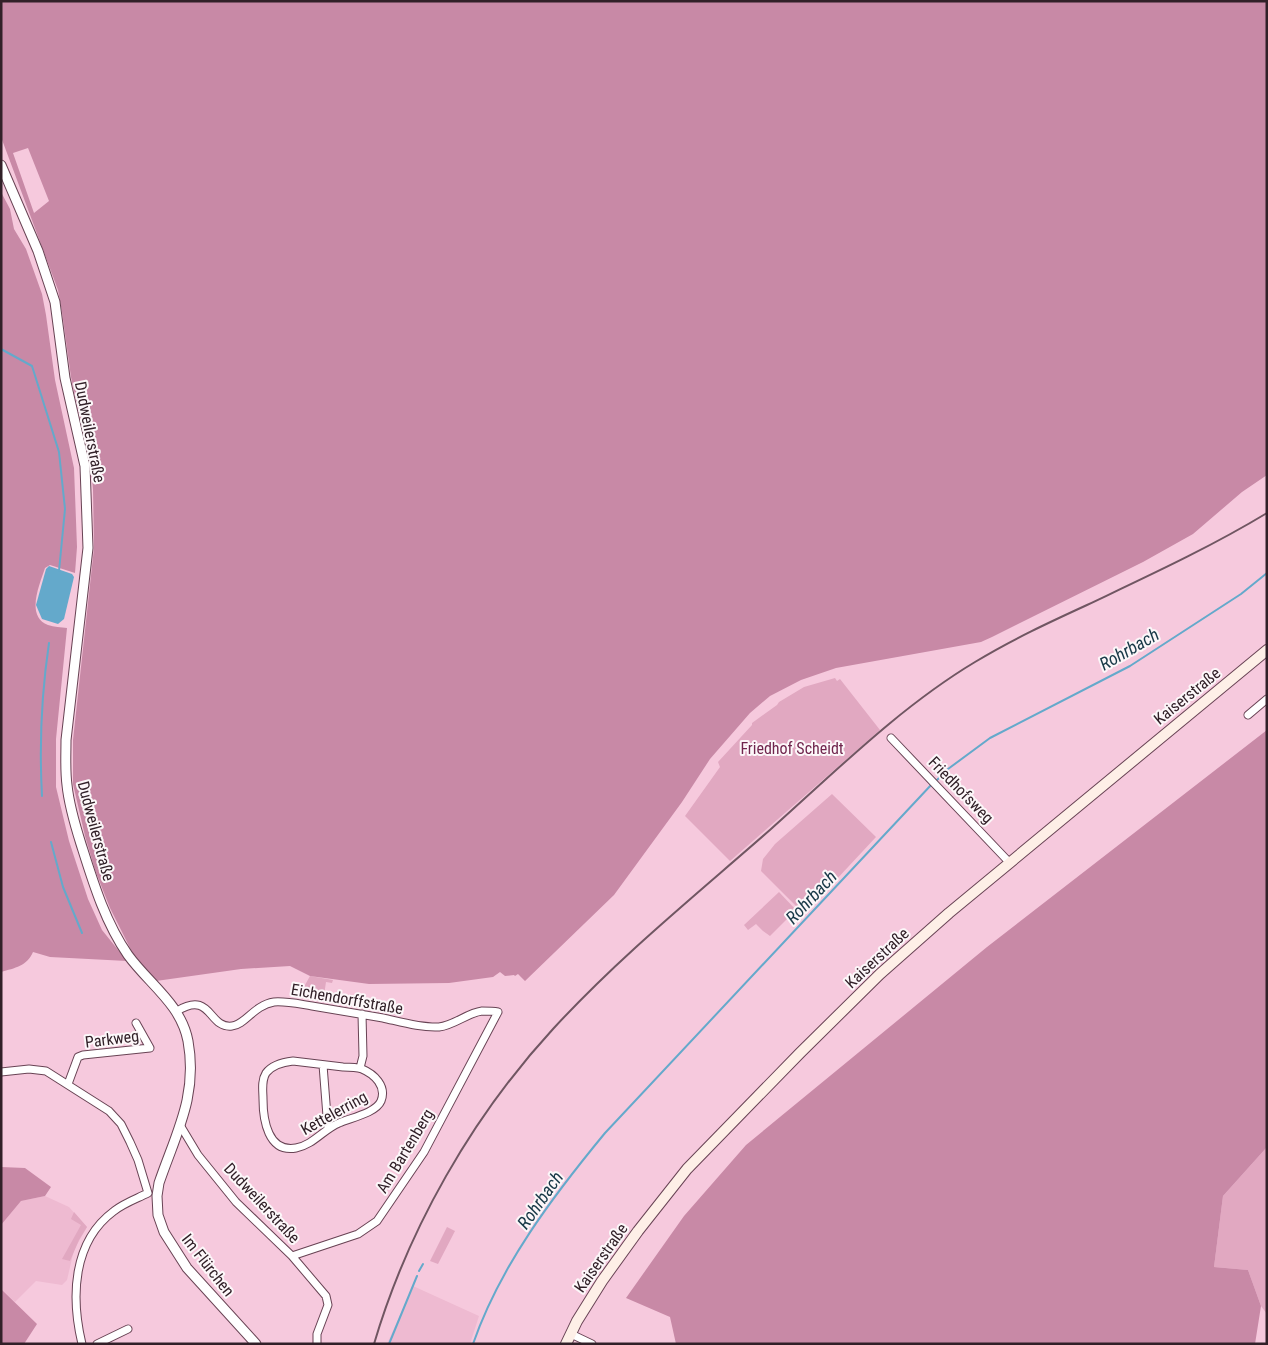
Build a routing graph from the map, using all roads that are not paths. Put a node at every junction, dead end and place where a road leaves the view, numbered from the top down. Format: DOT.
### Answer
graph roads {
  1 [pos="1,165"];
  2 [pos="1267,650"];
  3 [pos="1267,699"];
  4 [pos="1248,714"];
  5 [pos="891,738"];
  6 [pos="1009,862"];
  7 [pos="177,1011"];
  8 [pos="498,1012"];
  9 [pos="362,1014"];
  10 [pos="136,1023"];
  11 [pos="323,1064"];
  12 [pos="360,1068"];
  13 [pos="1,1072"];
  14 [pos="68,1084"];
  15 [pos="180,1125"];
  16 [pos="328,1129"];
  17 [pos="152,1194"];
  18 [pos="292,1256"];
  19 [pos="128,1329"];
  20 [pos="568,1339"];
  21 [pos="82,1344"];
  22 [pos="97,1344"];
  23 [pos="256,1344"];
  24 [pos="317,1344"];
  25 [pos="592,1344"];
  1 -- 7 [label="street, Dudweilerstraße"];
  2 -- 6 [label="main road, Kaiserstraße"];
  3 -- 4 [label="street"];
  5 -- 6 [label="street, Friedhofsweg"];
  6 -- 20 [label="main road, Kaiserstraße"];
  7 -- 9 [label="street, Eichendorffstraße"];
  7 -- 15 [label="street, Dudweilerstraße"];
  8 -- 9 [label="street, Eichendorffstraße"];
  8 -- 18 [label="street, Am Bartenberg"];
  9 -- 12 [label="street, Kettelerring"];
  10 -- 14 [label="street, Parkweg"];
  11 -- 12 [label="street, Kettelerring"];
  11 -- 16 [label="street"];
  11 -- 16 [label="street, Kettelerring"];
  12 -- 16 [label="street, Kettelerring"];
  13 -- 14 [label="street, Im Flürchen"];
  14 -- 17 [label="street, Im Flürchen"];
  15 -- 17 [label="street, Im Flürchen"];
  15 -- 18 [label="street, Dudweilerstraße"];
  17 -- 21 [label="street"];
  17 -- 23 [label="street, Im Flürchen"];
  18 -- 24 [label="street, Dudweilerstraße"];
  19 -- 22 [label="street"];
  20 -- 25 [label="street"];
}
